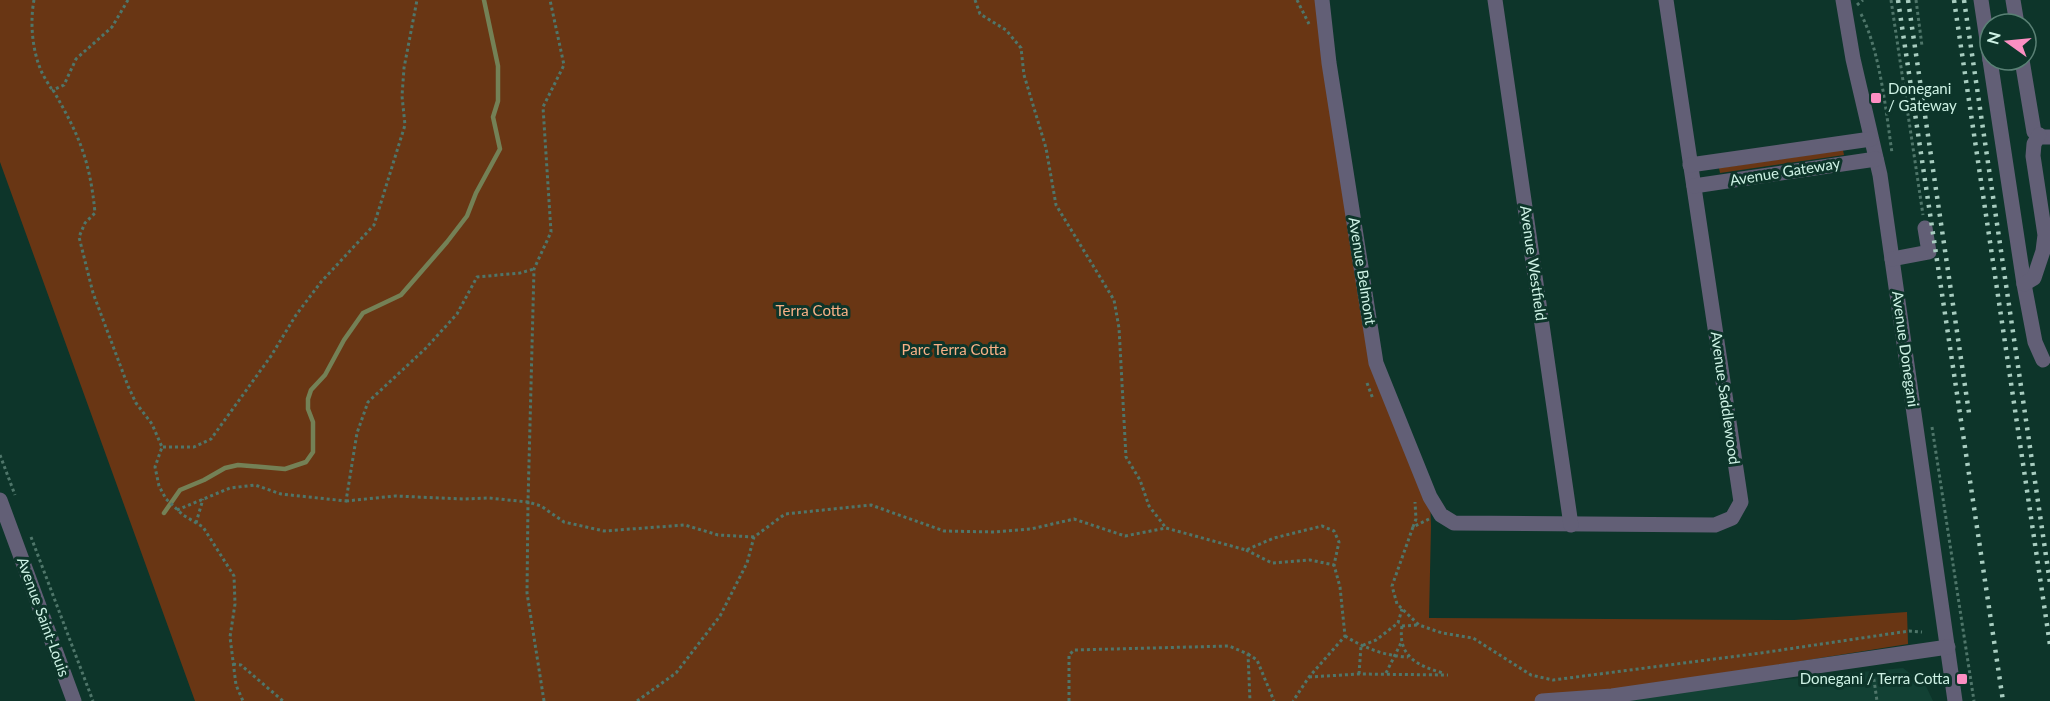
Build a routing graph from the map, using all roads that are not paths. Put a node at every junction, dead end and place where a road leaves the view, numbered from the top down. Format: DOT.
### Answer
graph roads {
  1 [pos="1322,0"];
  2 [pos="1495,0"];
  3 [pos="1666,0"];
  4 [pos="1849,3"];
  5 [pos="1992,72"];
  6 [pos="2024,72"];
  7 [pos="2044,136"];
  8 [pos="1870,139"];
  9 [pos="1876,159"];
  10 [pos="1690,165"];
  11 [pos="1694,186"];
  12 [pos="1925,228"];
  13 [pos="1892,259"];
  14 [pos="2024,284"];
  15 [pos="2043,360"];
  16 [pos="0,500"];
  17 [pos="1454,523"];
  18 [pos="1571,525"];
  19 [pos="1948,647"];
  20 [pos="1613,699"];
  21 [pos="74,701"];
  22 [pos="1542,701"];
  23 [pos="1955,701"];
  1 -- 17 [label="street, Avenue Belmont"];
  2 -- 18 [label="street, Avenue Westfield"];
  3 -- 10 [label="street, Avenue Saddlewood"];
  4 -- 8 [label="street, Avenue Donegani"];
  5 -- 14 [label="street"];
  6 -- 7 [label="street"];
  7 -- 14 [label="street"];
  8 -- 9 [label="street, Avenue Donegani"];
  8 -- 10 [label="street, Avenue Gateway"];
  9 -- 11 [label="street, Avenue Gateway"];
  9 -- 13 [label="street, Avenue Donegani"];
  10 -- 11 [label="street, Avenue Saddlewood"];
  11 -- 18 [label="street, Avenue Saddlewood"];
  12 -- 13 [label="street"];
  13 -- 19 [label="street, Avenue Donegani"];
  14 -- 15 [label="street"];
  16 -- 21 [label="street, Avenue Saint-Louis"];
  17 -- 18 [label="street, Avenue Saddlewood"];
  19 -- 20 [label="street"];
  19 -- 23 [label="street, Avenue Donegani"];
  20 -- 22 [label="street"];
}
